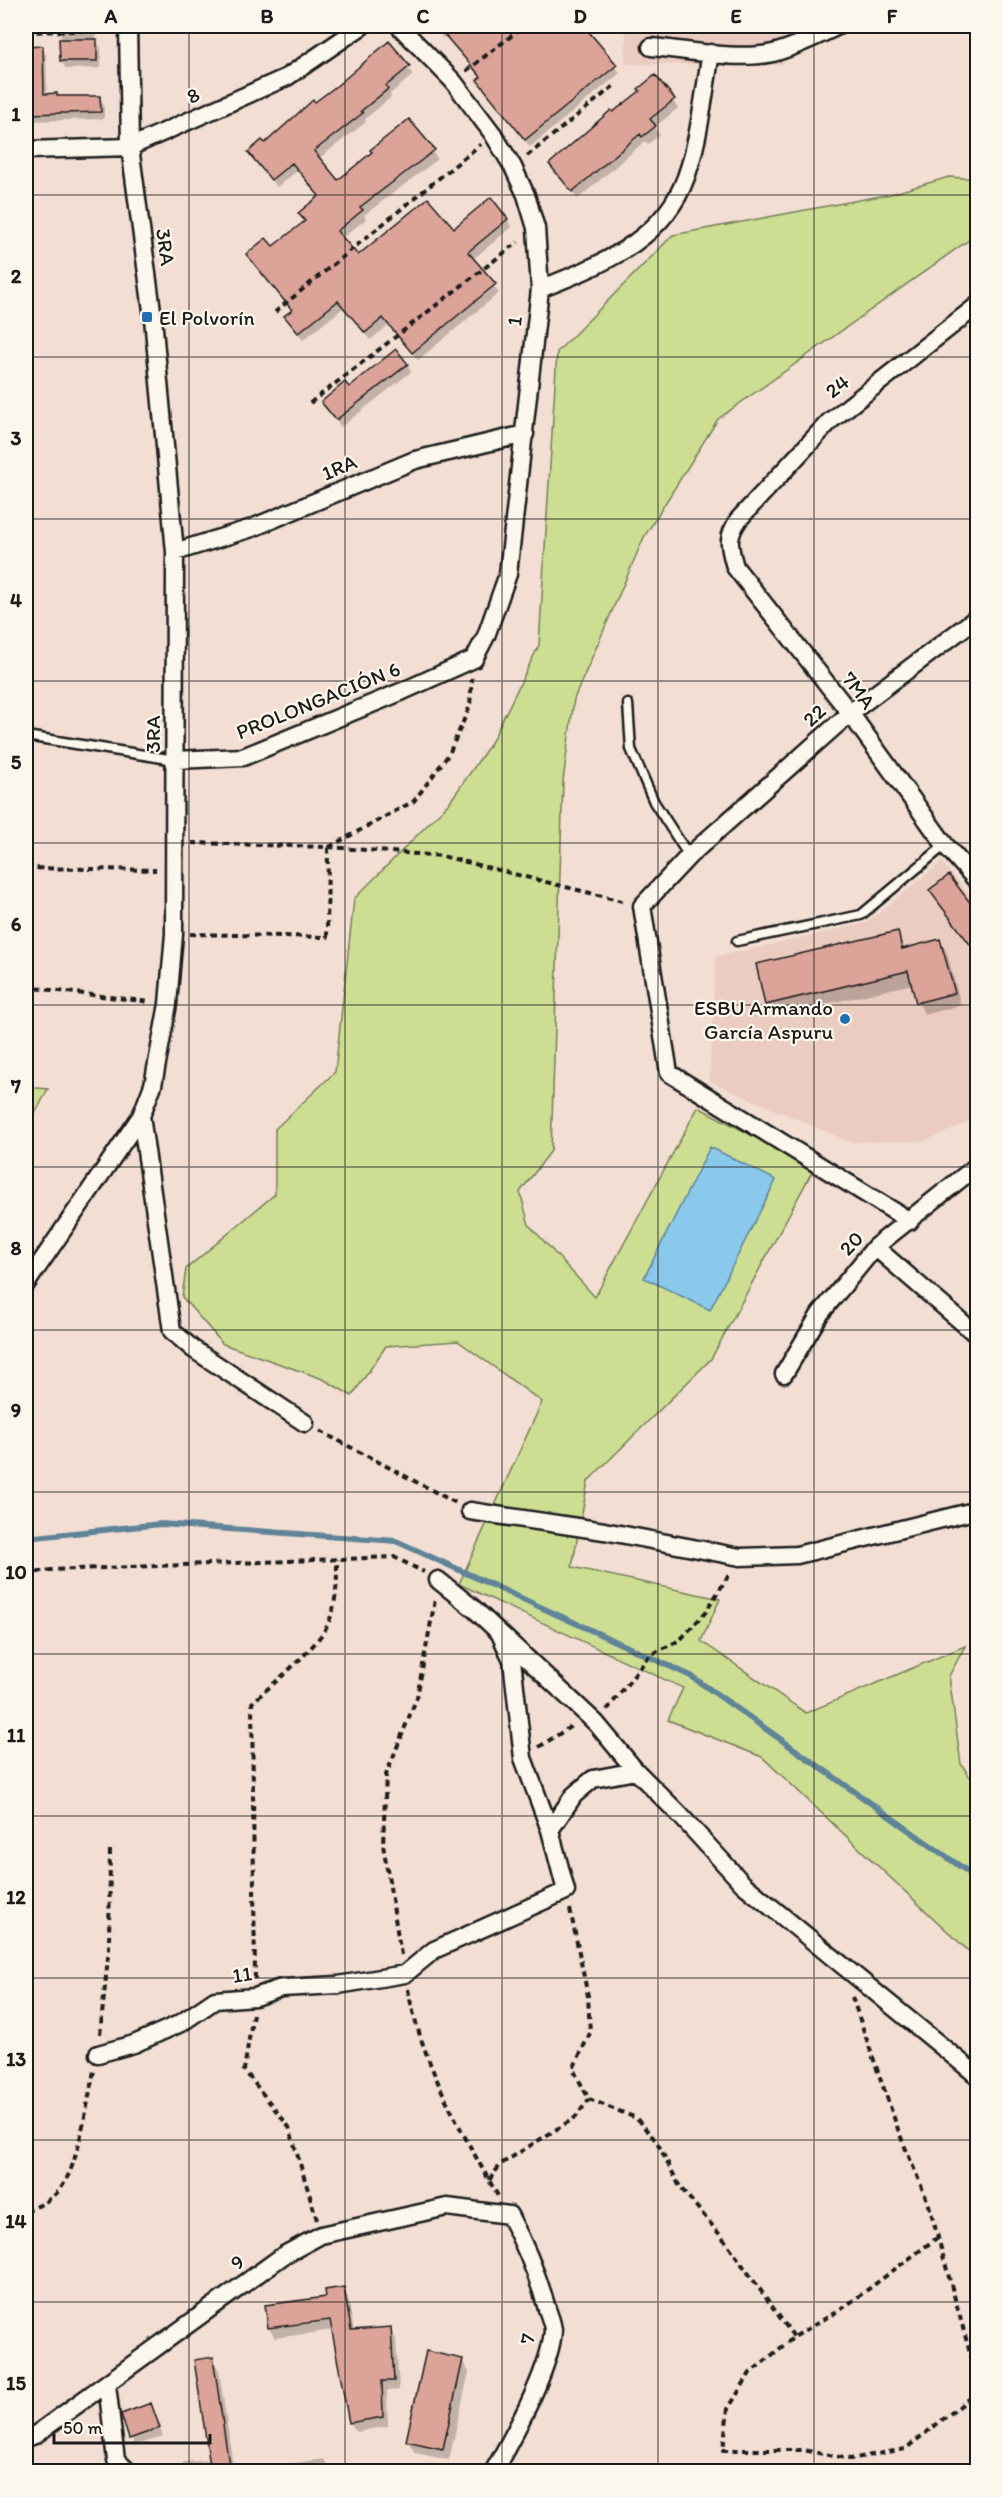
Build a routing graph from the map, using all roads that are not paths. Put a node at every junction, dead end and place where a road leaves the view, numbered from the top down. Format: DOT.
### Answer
graph roads {
  1 [pos="362,26"];
  2 [pos="399,26"];
  3 [pos="838,26"];
  4 [pos="128,27"];
  5 [pos="651,47"];
  6 [pos="711,53"];
  7 [pos="130,147"];
  8 [pos="26,150"];
  9 [pos="540,289"];
  10 [pos="977,305"];
  11 [pos="525,434"];
  12 [pos="740,519"];
  13 [pos="175,552"];
  14 [pos="978,617"];
  15 [pos="474,659"];
  16 [pos="628,704"];
  17 [pos="850,713"];
  18 [pos="26,736"];
  19 [pos="175,760"];
  20 [pos="945,845"];
  21 [pos="689,856"];
  22 [pos="978,882"];
  23 [pos="737,941"];
  24 [pos="141,1116"];
  25 [pos="978,1165"];
  26 [pos="910,1221"];
  27 [pos="875,1247"];
  28 [pos="26,1284"];
  29 [pos="978,1336"];
  30 [pos="784,1374"];
  31 [pos="305,1423"];
  32 [pos="978,1510"];
  33 [pos="470,1511"];
  34 [pos="438,1580"];
  35 [pos="500,1634"];
  36 [pos="636,1771"];
  37 [pos="550,1830"];
  38 [pos="98,2054"];
  39 [pos="978,2076"];
  40 [pos="509,2215"];
  41 [pos="107,2385"];
  42 [pos="26,2438"];
  43 [pos="129,2472"];
  44 [pos="493,2472"];
  1 -- 7 [label="street, 8"];
  2 -- 9 [label="street, 1"];
  3 -- 6 [label="street"];
  4 -- 7 [label="street"];
  5 -- 6 [label="street"];
  6 -- 9 [label="street"];
  7 -- 8 [label="street, 8"];
  7 -- 13 [label="street, 3RA"];
  9 -- 11 [label="street, 1"];
  10 -- 12 [label="street, 24"];
  11 -- 13 [label="street, 1RA"];
  11 -- 15 [label="street, 1"];
  12 -- 17 [label="street, 7MA"];
  13 -- 19 [label="street, 3RA"];
  14 -- 17 [label="street, 22"];
  15 -- 19 [label="street, PROLONGACIÓN 6"];
  16 -- 21 [label="lane"];
  17 -- 20 [label="street, 7MA"];
  17 -- 21 [label="street, 22"];
  18 -- 19 [label="lane"];
  19 -- 24 [label="street, 3RA"];
  20 -- 22 [label="street, 7MA"];
  20 -- 23 [label="lane"];
  21 -- 26 [label="street, 22"];
  24 -- 28 [label="street, 3RA"];
  24 -- 31 [label="street"];
  25 -- 26 [label="street, 20"];
  26 -- 27 [label="street, 20"];
  27 -- 29 [label="street"];
  27 -- 30 [label="street, 20"];
  32 -- 33 [label="street"];
  34 -- 35 [label="street"];
  35 -- 36 [label="street"];
  35 -- 37 [label="street"];
  36 -- 37 [label="street"];
  36 -- 39 [label="street"];
  37 -- 38 [label="street, 11"];
  40 -- 41 [label="street, 9"];
  40 -- 44 [label="street, 7"];
  41 -- 42 [label="street, 9"];
  41 -- 43 [label="street"];
}
